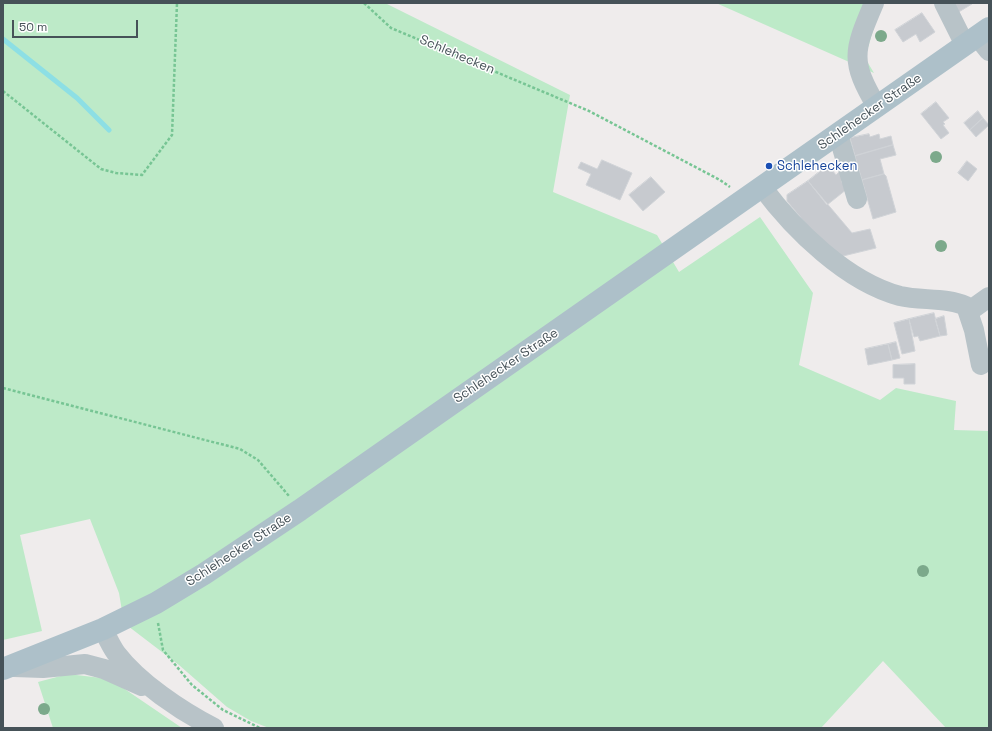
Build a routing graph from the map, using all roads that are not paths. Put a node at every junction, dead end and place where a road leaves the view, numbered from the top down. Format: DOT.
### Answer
graph roads {
  1 [pos="874,3"];
  2 [pos="944,3"];
  3 [pos="980,40"];
  4 [pos="877,107"];
  5 [pos="838,134"];
  6 [pos="754,193"];
  7 [pos="857,200"];
  8 [pos="989,297"];
  9 [pos="968,312"];
  10 [pos="981,365"];
  11 [pos="103,629"];
  12 [pos="8,668"];
  13 [pos="159,693"];
  14 [pos="214,728"];
  1 -- 4 [label="street"];
  2 -- 3 [label="street"];
  3 -- 4 [label="main road, Schlehecker Straße"];
  4 -- 5 [label="main road, Schlehecker Straße"];
  5 -- 6 [label="main road, Schlehecker Straße"];
  5 -- 7 [label="street"];
  6 -- 9 [label="street"];
  6 -- 11 [label="main road, Schlehecker Straße"];
  8 -- 9 [label="street"];
  9 -- 10 [label="street"];
  11 -- 12 [label="main road, Schlehecker Straße"];
  11 -- 13 [label="street"];
  12 -- 13 [label="street"];
  13 -- 14 [label="street"];
}
